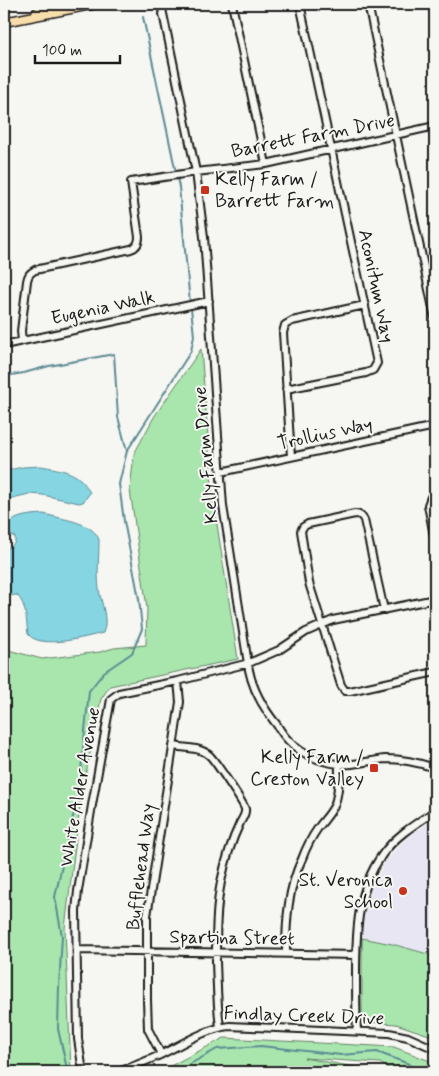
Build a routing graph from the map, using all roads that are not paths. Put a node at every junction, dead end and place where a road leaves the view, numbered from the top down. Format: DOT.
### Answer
graph roads {
  1 [pos="65,4"];
  2 [pos="96,4"];
  3 [pos="161,4"];
  4 [pos="232,4"];
  5 [pos="300,4"];
  6 [pos="368,4"];
  7 [pos="26,17"];
  8 [pos="4,22"];
  9 [pos="435,126"];
  10 [pos="396,135"];
  11 [pos="331,149"];
  12 [pos="266,164"];
  13 [pos="196,172"];
  14 [pos="209,301"];
  15 [pos="365,305"];
  16 [pos="435,318"];
  17 [pos="22,341"];
  18 [pos="4,345"];
  19 [pos="286,389"];
  20 [pos="435,426"];
  21 [pos="291,457"];
  22 [pos="221,472"];
  23 [pos="435,496"];
  24 [pos="435,541"];
  25 [pos="435,599"];
  26 [pos="384,610"];
  27 [pos="322,624"];
  28 [pos="248,663"];
  29 [pos="435,672"];
  30 [pos="178,682"];
  31 [pos="172,746"];
  32 [pos="340,764"];
  33 [pos="435,768"];
  34 [pos="435,811"];
  35 [pos="77,950"];
  36 [pos="147,952"];
  37 [pos="216,952"];
  38 [pos="286,953"];
  39 [pos="356,955"];
  40 [pos="220,1027"];
  41 [pos="357,1031"];
  42 [pos="435,1049"];
  43 [pos="160,1054"];
  44 [pos="84,1072"];
  45 [pos="118,1072"];
  1 -- 7 [label="main road"];
  2 -- 7 [label="main road"];
  3 -- 13 [label="street, Kelly Farm Drive"];
  4 -- 12 [label="street"];
  5 -- 11 [label="street, Aconitum Way"];
  6 -- 10 [label="street"];
  7 -- 8 [label="main road"];
  9 -- 10 [label="street, Barrett Farm Drive"];
  10 -- 11 [label="street, Barrett Farm Drive"];
  10 -- 16 [label="street"];
  11 -- 12 [label="street, Barrett Farm Drive"];
  11 -- 15 [label="street, Aconitum Way"];
  12 -- 13 [label="street, Barrett Farm Drive"];
  13 -- 14 [label="street, Kelly Farm Drive"];
  13 -- 17 [label="street, Barrett Farm Drive"];
  14 -- 17 [label="street, Eugenia Walk"];
  14 -- 22 [label="street, Kelly Farm Drive"];
  15 -- 19 [label="street"];
  15 -- 19 [label="street, Aconitum Way"];
  17 -- 18 [label="street, Eugenia Walk"];
  19 -- 21 [label="street"];
  20 -- 21 [label="street, Trollius Way"];
  21 -- 22 [label="street, Trollius Way"];
  22 -- 28 [label="street, Kelly Farm Drive"];
  23 -- 24 [label="street"];
  25 -- 26 [label="street, White Alder Avenue"];
  26 -- 27 [label="street, White Alder Avenue"];
  26 -- 27 [label="street"];
  27 -- 28 [label="street, White Alder Avenue"];
  27 -- 29 [label="street"];
  28 -- 30 [label="street, White Alder Avenue"];
  28 -- 32 [label="street, Kelly Farm Drive"];
  30 -- 31 [label="street, Bufflehead Way"];
  30 -- 35 [label="street, White Alder Avenue"];
  31 -- 36 [label="street, Bufflehead Way"];
  31 -- 37 [label="street"];
  32 -- 33 [label="street, Kelly Farm Drive"];
  32 -- 38 [label="street"];
  34 -- 39 [label="street"];
  35 -- 36 [label="street, Spartina Street"];
  35 -- 44 [label="street, White Alder Avenue"];
  36 -- 37 [label="street, Spartina Street"];
  36 -- 43 [label="street, Bufflehead Way"];
  37 -- 38 [label="street, Spartina Street"];
  37 -- 40 [label="street"];
  38 -- 39 [label="street, Spartina Street"];
  39 -- 41 [label="street"];
  40 -- 41 [label="street, Findlay Creek Drive"];
  40 -- 43 [label="street, Findlay Creek Drive"];
  41 -- 42 [label="street, Findlay Creek Drive"];
  43 -- 45 [label="street, Findlay Creek Drive"];
}
